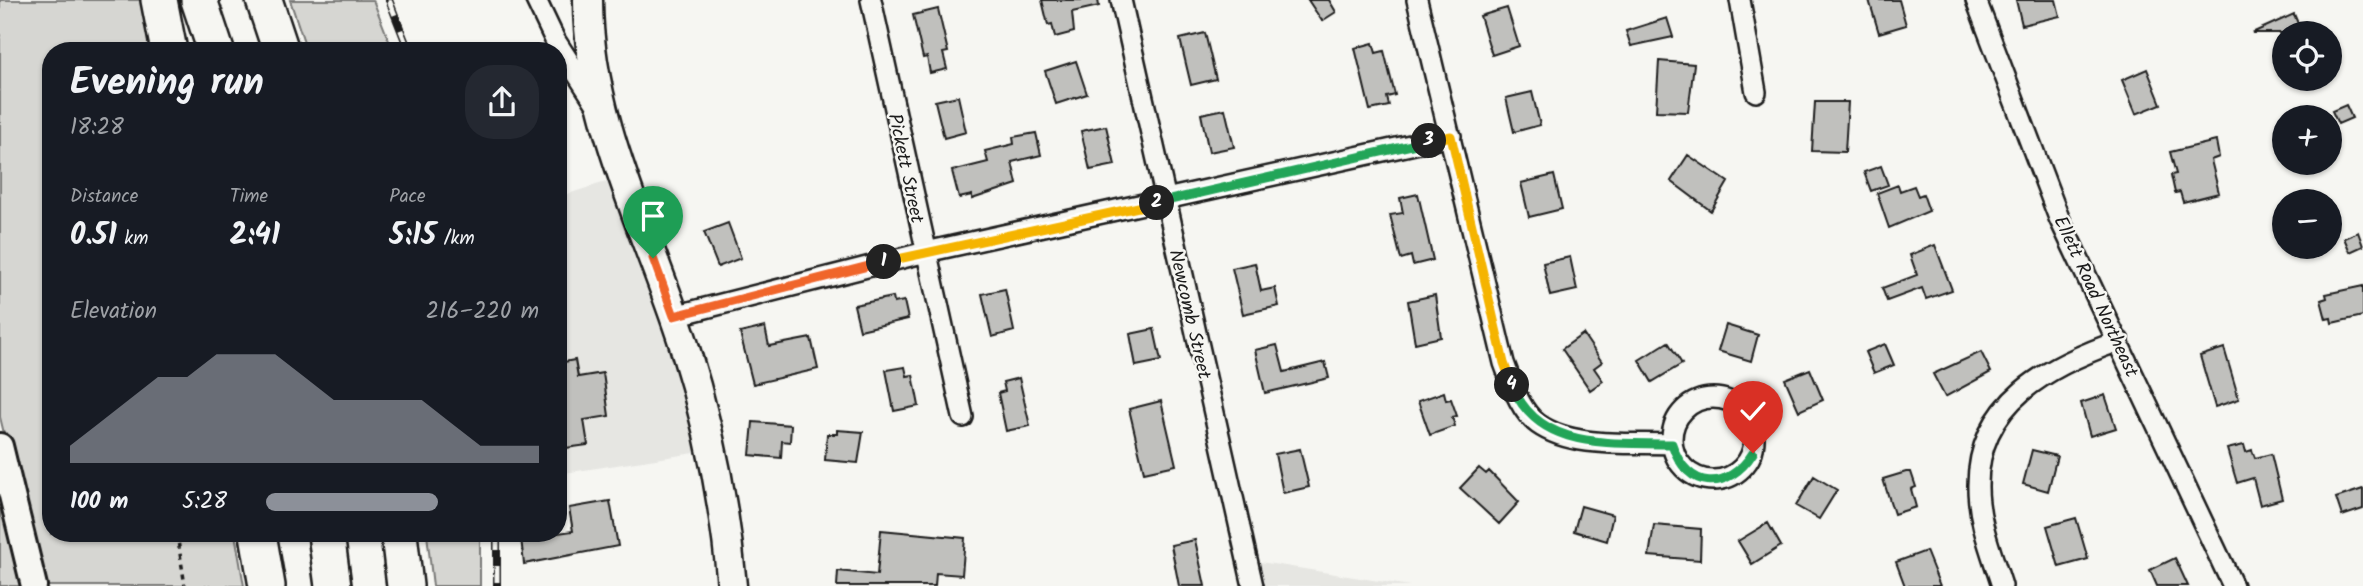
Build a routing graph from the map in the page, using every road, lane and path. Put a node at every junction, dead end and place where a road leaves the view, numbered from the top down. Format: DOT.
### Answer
graph roads {
  1 [pos="159,0"];
  2 [pos="200,0"];
  3 [pos="264,0"];
  4 [pos="536,0"];
  5 [pos="588,0"];
  6 [pos="871,0"];
  7 [pos="1121,0"];
  8 [pos="1417,0"];
  9 [pos="1740,0"];
  10 [pos="1976,0"];
  11 [pos="167,42"];
  12 [pos="213,42"];
  13 [pos="278,42"];
  14 [pos="556,42"];
  15 [pos="567,59"];
  16 [pos="1756,92"];
  17 [pos="603,115"];
  18 [pos="1451,136"];
  19 [pos="1166,201"];
  20 [pos="926,252"];
  21 [pos="674,316"];
  22 [pos="2119,341"];
  23 [pos="962,417"];
  24 [pos="1672,444"];
  25 [pos="0,446"];
  26 [pos="178,542"];
  27 [pos="259,542"];
  28 [pos="327,542"];
  29 [pos="401,542"];
  30 [pos="34,586"];
  31 [pos="185,586"];
  32 [pos="267,586"];
  33 [pos="333,586"];
  34 [pos="405,586"];
  35 [pos="732,586"];
  36 [pos="1253,586"];
  37 [pos="2002,586"];
  38 [pos="2234,586"];
  1 -- 11 [label="highway"];
  2 -- 12 [label="highway"];
  3 -- 13 [label="highway"];
  4 -- 14 [label="street"];
  5 -- 17 [label="main road"];
  6 -- 20 [label="street, Pickett Street"];
  7 -- 19 [label="street, Newcomb Street"];
  8 -- 18 [label="street"];
  9 -- 16 [label="street"];
  10 -- 22 [label="street, Ellett Road Northeast"];
  15 -- 17 [label="street"];
  17 -- 21 [label="main road"];
  18 -- 19 [label="street"];
  18 -- 24 [label="street"];
  19 -- 20 [label="street"];
  19 -- 36 [label="street, Newcomb Street"];
  20 -- 21 [label="street"];
  20 -- 23 [label="street, Pickett Street"];
  21 -- 35 [label="main road"];
  22 -- 37 [label="street"];
  22 -- 38 [label="street, Ellett Road Northeast"];
  24 -- 24 [label="street"];
  25 -- 30 [label="street"];
  26 -- 31 [label="path"];
  27 -- 32 [label="highway"];
  28 -- 33 [label="highway"];
  29 -- 34 [label="highway"];
}
